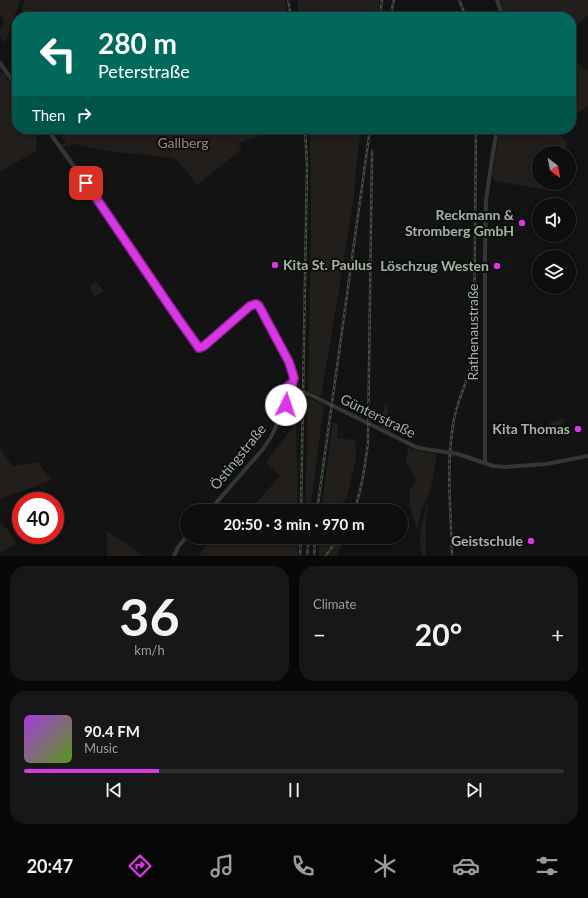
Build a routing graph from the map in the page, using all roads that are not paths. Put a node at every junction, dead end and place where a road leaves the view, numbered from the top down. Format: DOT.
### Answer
graph roads {
  1 [pos="497,0"];
  2 [pos="501,12"];
  3 [pos="0,63"];
  4 [pos="12,80"];
  5 [pos="51,134"];
  6 [pos="496,134"];
  7 [pos="292,385"];
  8 [pos="295,389"];
  9 [pos="290,393"];
  10 [pos="588,456"];
  11 [pos="485,463"];
  12 [pos="215,504"];
  13 [pos="180,544"];
  14 [pos="174,556"];
  1 -- 2 [label="street"];
  3 -- 4 [label="street"];
  5 -- 7 [label="street"];
  6 -- 11 [label="street, Rathenaustraße"];
  7 -- 8 [label="street"];
  7 -- 9 [label="street"];
  8 -- 9 [label="street"];
  8 -- 11 [label="street, Günterstraße"];
  9 -- 12 [label="street, Östingstraße"];
  10 -- 11 [label="street, Günterstraße"];
  13 -- 14 [label="street"];
}
